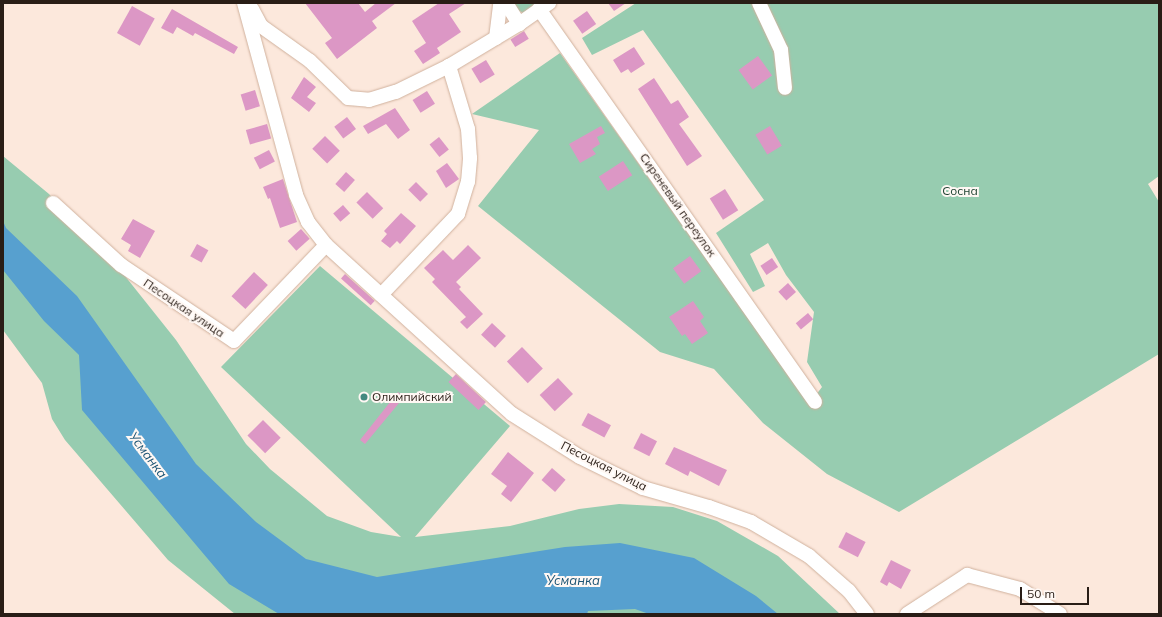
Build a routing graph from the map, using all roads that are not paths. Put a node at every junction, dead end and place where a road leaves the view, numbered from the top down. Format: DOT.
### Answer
graph roads {
  1 [pos="244,3"];
  2 [pos="249,3"];
  3 [pos="500,3"];
  4 [pos="506,3"];
  5 [pos="759,3"];
  6 [pos="544,6"];
  7 [pos="519,24"];
  8 [pos="496,38"];
  9 [pos="443,69"];
  10 [pos="785,88"];
  11 [pos="53,203"];
  12 [pos="326,245"];
  13 [pos="381,295"];
  14 [pos="815,402"];
  15 [pos="867,614"];
  16 [pos="907,614"];
  17 [pos="1060,614"];
  1 -- 12 [label="street, Песоцкая улица"];
  2 -- 9 [label="street"];
  3 -- 8 [label="street"];
  4 -- 7 [label="street"];
  5 -- 10 [label="street"];
  6 -- 7 [label="street"];
  6 -- 14 [label="street, Сиреневый переулок"];
  7 -- 8 [label="street"];
  8 -- 9 [label="street"];
  9 -- 13 [label="street"];
  11 -- 12 [label="street, Песоцкая улица"];
  12 -- 13 [label="street, Песоцкая улица"];
  13 -- 15 [label="street, Песоцкая улица"];
  16 -- 17 [label="street"];
}
